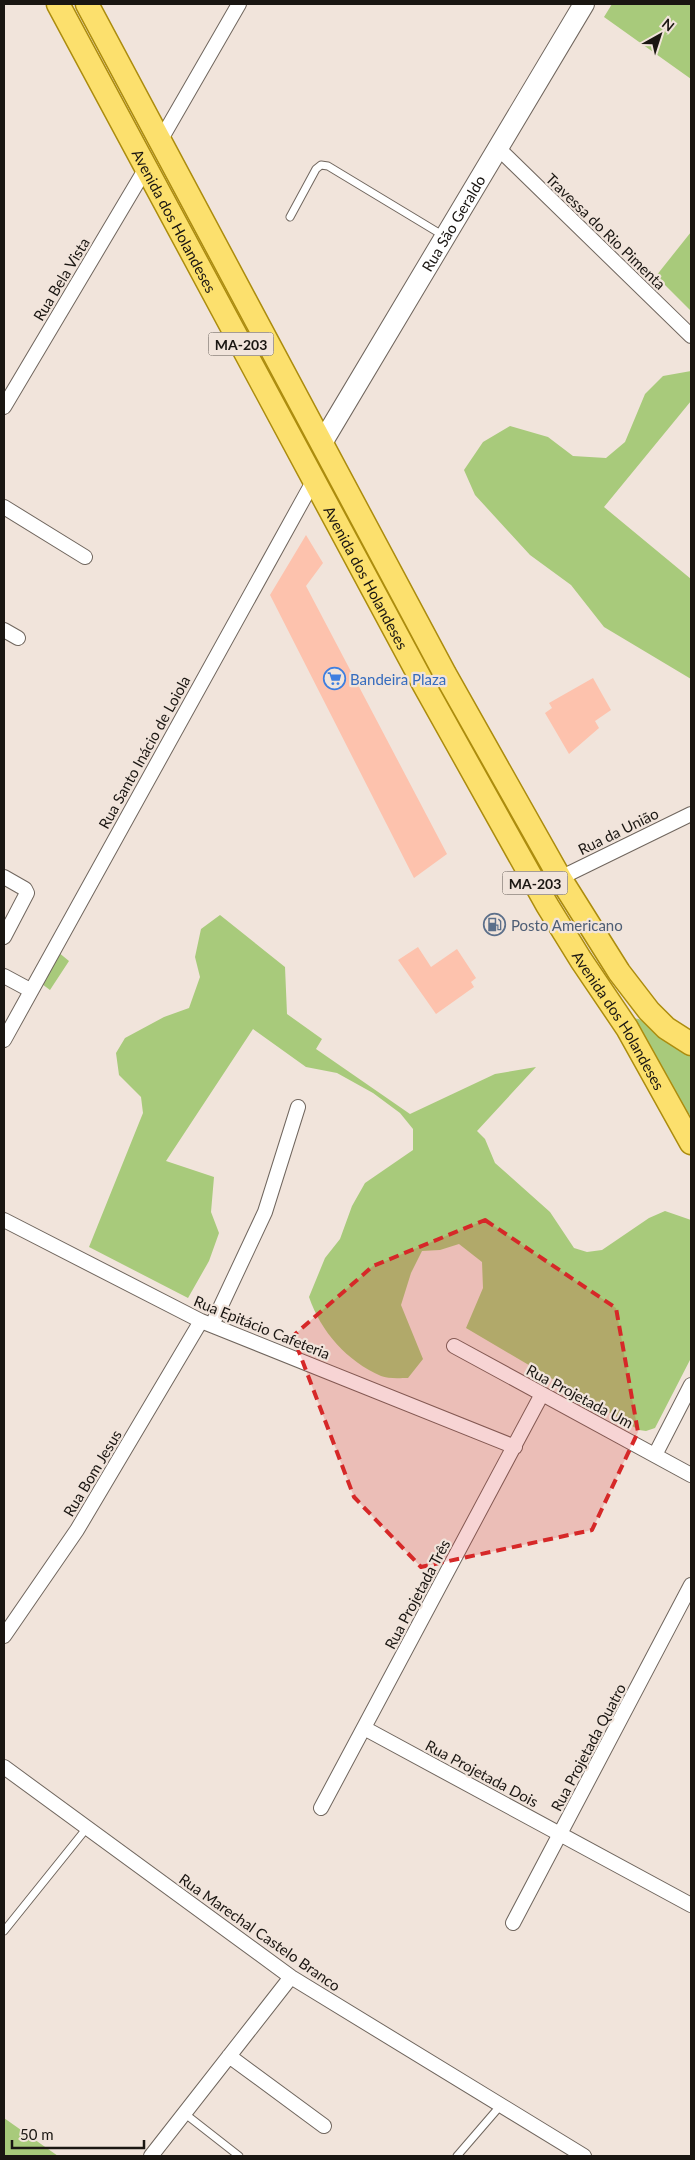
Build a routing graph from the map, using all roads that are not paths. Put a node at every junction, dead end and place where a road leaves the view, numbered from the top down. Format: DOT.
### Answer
graph roads {
  1 [pos="58,4"];
  2 [pos="87,4"];
  3 [pos="240,4"];
  4 [pos="584,4"];
  5 [pos="160,140"];
  6 [pos="499,149"];
  7 [pos="146,168"];
  8 [pos="290,217"];
  9 [pos="446,237"];
  10 [pos="691,336"];
  11 [pos="4,407"];
  12 [pos="322,443"];
  13 [pos="314,480"];
  14 [pos="4,508"];
  15 [pos="85,557"];
  16 [pos="4,630"];
  17 [pos="18,638"];
  18 [pos="691,814"];
  19 [pos="4,877"];
  20 [pos="560,878"];
  21 [pos="4,937"];
  22 [pos="4,976"];
  23 [pos="30,990"];
  24 [pos="10,1014"];
  25 [pos="4,1040"];
  26 [pos="691,1044"];
  27 [pos="298,1107"];
  28 [pos="691,1142"];
  29 [pos="4,1220"];
  30 [pos="206,1323"];
  31 [pos="454,1346"];
  32 [pos="691,1385"];
  33 [pos="542,1394"];
  34 [pos="515,1447"];
  35 [pos="655,1455"];
  36 [pos="691,1475"];
  37 [pos="691,1586"];
  38 [pos="4,1636"];
  39 [pos="364,1728"];
  40 [pos="4,1767"];
  41 [pos="321,1808"];
  42 [pos="86,1829"];
  43 [pos="560,1834"];
  44 [pos="691,1905"];
  45 [pos="514,1923"];
  46 [pos="4,1931"];
  47 [pos="291,1977"];
  48 [pos="229,2056"];
  49 [pos="501,2105"];
  50 [pos="184,2113"];
  51 [pos="324,2126"];
  52 [pos="151,2156"];
  53 [pos="239,2156"];
  54 [pos="457,2156"];
  55 [pos="584,2156"];
  1 -- 7 [label="main road, Avenida dos Holandeses / MA-203"];
  2 -- 5 [label="main road, Avenida dos Holandeses / MA-203"];
  3 -- 5 [label="street"];
  4 -- 6 [label="street, Rua São Geraldo"];
  5 -- 12 [label="main road, Avenida dos Holandeses / MA-203"];
  6 -- 9 [label="street, Rua São Geraldo"];
  6 -- 10 [label="street, Travessa do Rio Pimenta"];
  7 -- 11 [label="street, Rua Bela Vista"];
  7 -- 13 [label="main road, Avenida dos Holandeses / MA-203"];
  8 -- 9 [label="lane"];
  9 -- 12 [label="street, Rua São Geraldo"];
  12 -- 20 [label="main road, Avenida dos Holandeses / MA-203"];
  13 -- 23 [label="street, Rua Santo Inácio de Loiola"];
  13 -- 28 [label="main road, Avenida dos Holandeses / MA-203"];
  14 -- 15 [label="street"];
  16 -- 17 [label="street"];
  18 -- 20 [label="street, Rua da União"];
  19 -- 21 [label="street"];
  20 -- 26 [label="main road, Avenida dos Holandeses / MA-203"];
  22 -- 23 [label="street"];
  23 -- 24 [label="street, Rua Santo Inácio de Loiola"];
  24 -- 25 [label="street, Rua Santo Inácio de Loiola"];
  27 -- 30 [label="street, Rua Bom Jesus"];
  29 -- 30 [label="street, Rua Epitácio Cafeteria"];
  30 -- 34 [label="street, Rua Epitácio Cafeteria"];
  30 -- 38 [label="street, Rua Bom Jesus"];
  31 -- 33 [label="street, Rua Projetada Um"];
  32 -- 35 [label="street"];
  33 -- 34 [label="street, Rua Projetada Três"];
  33 -- 35 [label="street, Rua Projetada Um"];
  34 -- 39 [label="street, Rua Projetada Três"];
  35 -- 36 [label="street, Rua Projetada Um"];
  37 -- 43 [label="street, Rua Projetada Quatro"];
  39 -- 41 [label="street, Rua Projetada Três"];
  39 -- 43 [label="street, Rua Projetada Dois"];
  40 -- 42 [label="street, Rua Marechal Castelo Branco"];
  42 -- 46 [label="lane"];
  42 -- 47 [label="street, Rua Marechal Castelo Branco"];
  43 -- 44 [label="street, Rua Projetada Dois"];
  43 -- 45 [label="street, Rua Projetada Quatro"];
  47 -- 48 [label="street"];
  47 -- 49 [label="street, Rua Marechal Castelo Branco"];
  48 -- 50 [label="street"];
  48 -- 51 [label="street"];
  49 -- 54 [label="lane"];
  49 -- 55 [label="street, Rua Marechal Castelo Branco"];
  50 -- 52 [label="street"];
  50 -- 53 [label="lane"];
}
